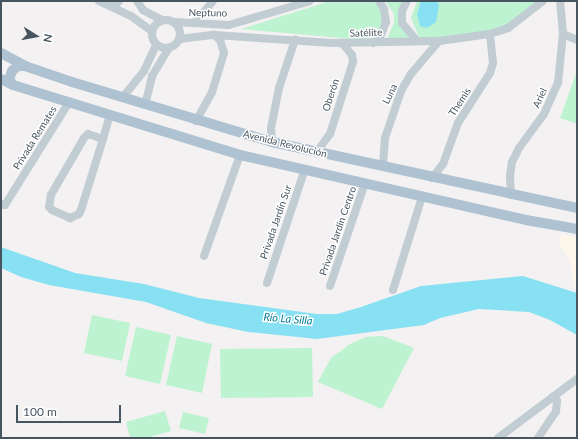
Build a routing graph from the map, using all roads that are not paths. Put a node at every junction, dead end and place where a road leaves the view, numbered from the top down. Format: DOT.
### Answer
graph roads {
  1 [pos="99,1"];
  2 [pos="137,1"];
  3 [pos="213,1"];
  4 [pos="310,1"];
  5 [pos="379,1"];
  6 [pos="407,1"];
  7 [pos="543,1"];
  8 [pos="560,1"];
  9 [pos="117,3"];
  10 [pos="162,20"];
  11 [pos="175,22"];
  12 [pos="194,23"];
  13 [pos="152,31"];
  14 [pos="490,34"];
  15 [pos="563,34"];
  16 [pos="214,35"];
  17 [pos="179,39"];
  18 [pos="295,40"];
  19 [pos="577,40"];
  20 [pos="417,41"];
  21 [pos="439,41"];
  22 [pos="373,43"];
  23 [pos="342,44"];
  24 [pos="156,45"];
  25 [pos="169,48"];
  26 [pos="1,53"];
  27 [pos="26,66"];
  28 [pos="1,79"];
  29 [pos="13,85"];
  30 [pos="123,97"];
  31 [pos="69,102"];
  32 [pos="145,105"];
  33 [pos="110,114"];
  34 [pos="196,120"];
  35 [pos="103,139"];
  36 [pos="272,142"];
  37 [pos="316,153"];
  38 [pos="240,154"];
  39 [pos="383,166"];
  40 [pos="305,169"];
  41 [pos="432,178"];
  42 [pos="365,183"];
  43 [pos="511,195"];
  44 [pos="422,197"];
  45 [pos="3,205"];
  46 [pos="577,208"];
  47 [pos="577,229"];
  48 [pos="204,256"];
  49 [pos="266,283"];
  50 [pos="330,286"];
  51 [pos="393,290"];
  52 [pos="577,379"];
  53 [pos="569,385"];
  54 [pos="577,390"];
  55 [pos="553,397"];
  56 [pos="498,438"];
  57 [pos="538,438"];
  1 -- 9 [label="street"];
  2 -- 10 [label="street"];
  3 -- 12 [label="street"];
  4 -- 12 [label="street, Neptuno"];
  5 -- 22 [label="street"];
  6 -- 20 [label="street"];
  7 -- 14 [label="street, Satélite"];
  8 -- 15 [label="street, Ariel"];
  9 -- 13 [label="street"];
  10 -- 11 [label="street"];
  10 -- 13 [label="street"];
  11 -- 12 [label="street, Neptuno"];
  11 -- 17 [label="street"];
  13 -- 24 [label="street"];
  14 -- 21 [label="street, Satélite"];
  14 -- 41 [label="street, Themis"];
  15 -- 19 [label="street"];
  15 -- 43 [label="street, Ariel"];
  16 -- 17 [label="street, Satélite"];
  16 -- 18 [label="street, Satélite"];
  16 -- 34 [label="street"];
  17 -- 25 [label="street"];
  18 -- 23 [label="street, Satélite"];
  18 -- 36 [label="street"];
  20 -- 21 [label="street, Satélite"];
  20 -- 22 [label="street, Satélite"];
  21 -- 39 [label="street, Luna"];
  22 -- 23 [label="street, Satélite"];
  23 -- 37 [label="street, Oberón"];
  24 -- 25 [label="street"];
  24 -- 30 [label="street"];
  25 -- 32 [label="street"];
  26 -- 27 [label="main road, Avenida Revolución"];
  27 -- 29 [label="main road"];
  27 -- 30 [label="main road, Avenida Revolución"];
  28 -- 29 [label="main road, Avenida Revolución"];
  29 -- 31 [label="main road, Avenida Revolución"];
  30 -- 32 [label="main road, Avenida Revolución"];
  31 -- 33 [label="main road, Avenida Revolución"];
  31 -- 45 [label="street, Privada Remates"];
  32 -- 34 [label="main road, Avenida Revolución"];
  33 -- 35 [label="street"];
  33 -- 38 [label="main road, Avenida Revolución"];
  34 -- 36 [label="main road, Avenida Revolución"];
  35 -- 35 [label="street"];
  36 -- 37 [label="main road, Avenida Revolución"];
  37 -- 39 [label="main road, Avenida Revolución"];
  38 -- 40 [label="main road, Avenida Revolución"];
  38 -- 48 [label="street"];
  39 -- 41 [label="main road, Avenida Revolución"];
  40 -- 42 [label="main road, Avenida Revolución"];
  40 -- 49 [label="street, Privada Jardín Sur"];
  41 -- 43 [label="main road, Avenida Revolución"];
  42 -- 44 [label="main road, Avenida Revolución"];
  42 -- 50 [label="street, Privada Jardín Centro"];
  43 -- 46 [label="main road, Avenida Revolución"];
  44 -- 47 [label="main road, Avenida Revolución"];
  44 -- 51 [label="street"];
  52 -- 53 [label="street"];
  53 -- 54 [label="street"];
  53 -- 55 [label="street"];
  55 -- 56 [label="street"];
  55 -- 57 [label="street"];
}
